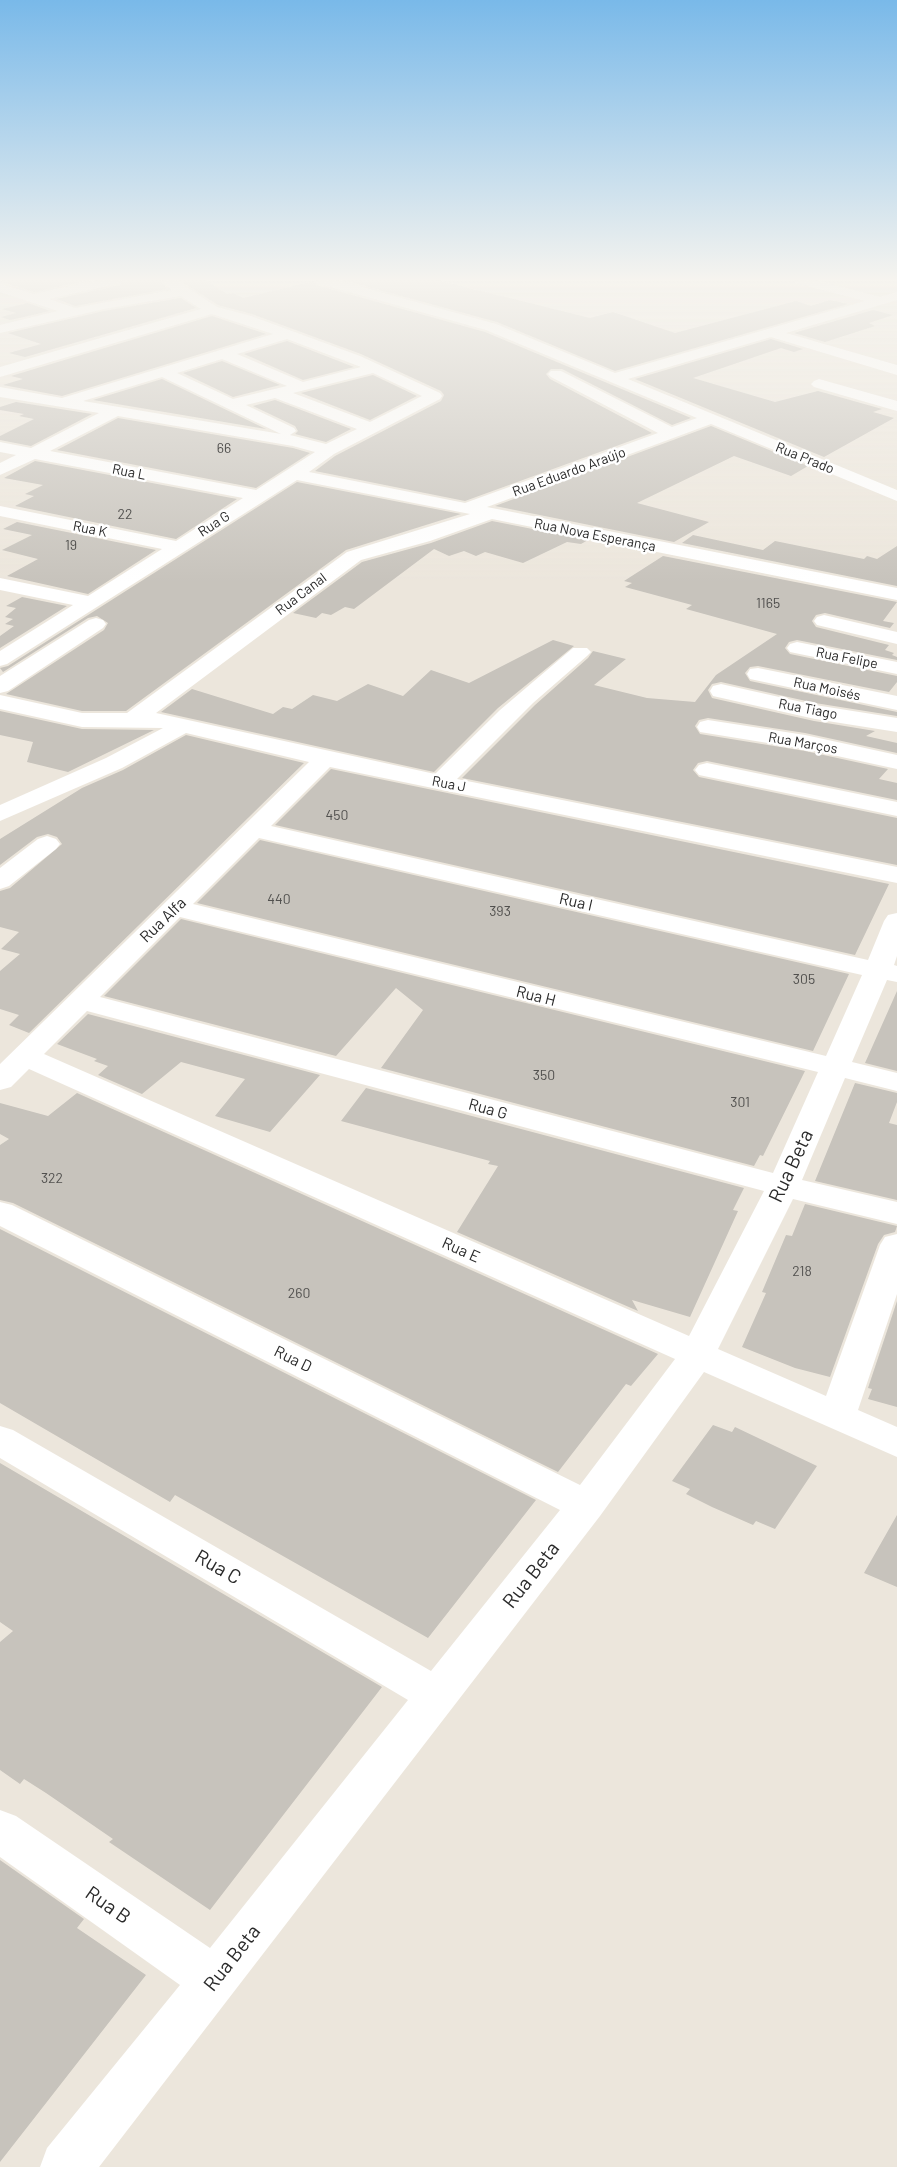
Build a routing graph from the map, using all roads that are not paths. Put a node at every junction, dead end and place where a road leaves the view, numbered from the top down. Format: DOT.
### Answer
graph roads {
  1 [pos="132,381"];
  2 [pos="183,381"];
  3 [pos="289,381"];
  4 [pos="326,381"];
  5 [pos="404,381"];
  6 [pos="568,381"];
  7 [pos="621,381"];
  8 [pos="819,384"];
  9 [pos="303,387"];
  10 [pos="0,392"];
  11 [pos="277,393"];
  12 [pos="60,402"];
  13 [pos="232,404"];
  14 [pos="897,406"];
  15 [pos="114,412"];
  16 [pos="710,420"];
  17 [pos="370,428"];
  18 [pos="673,434"];
  19 [pos="294,441"];
  20 [pos="0,447"];
  21 [pos="328,450"];
  22 [pos="33,453"];
  23 [pos="0,470"];
  24 [pos="294,474"];
  25 [pos="320,479"];
  26 [pos="258,496"];
  27 [pos="897,496"];
  28 [pos="465,509"];
  29 [pos="0,511"];
  30 [pos="489,514"];
  31 [pos="239,531"];
  32 [pos="180,547"];
  33 [pos="0,584"];
  34 [pos="897,594"];
  35 [pos="93,603"];
  36 [pos="109,616"];
  37 [pos="824,621"];
  38 [pos="897,638"];
  39 [pos="797,648"];
  40 [pos="580,652"];
  41 [pos="0,660"];
  42 [pos="897,668"];
  43 [pos="758,674"];
  44 [pos="3,682"];
  45 [pos="721,691"];
  46 [pos="0,702"];
  47 [pos="897,704"];
  48 [pos="135,718"];
  49 [pos="185,725"];
  50 [pos="897,725"];
  51 [pos="708,727"];
  52 [pos="325,759"];
  53 [pos="897,762"];
  54 [pos="706,770"];
  55 [pos="441,782"];
  56 [pos="897,809"];
  57 [pos="0,814"];
  58 [pos="255,830"];
  59 [pos="47,844"];
  60 [pos="897,875"];
  61 [pos="0,880"];
  62 [pos="175,908"];
  63 [pos="897,921"];
  64 [pos="888,972"];
  65 [pos="81,1001"];
  66 [pos="25,1056"];
  67 [pos="835,1069"];
  68 [pos="0,1081"];
  69 [pos="897,1082"];
  70 [pos="783,1186"];
  71 [pos="0,1213"];
  72 [pos="897,1213"];
  73 [pos="897,1245"];
  74 [pos="697,1356"];
  75 [pos="837,1418"];
  76 [pos="0,1440"];
  77 [pos="897,1443"];
  78 [pos="586,1505"];
  79 [pos="436,1695"];
  80 [pos="0,1830"];
  81 [pos="215,1980"];
  82 [pos="66,2167"];
  1 -- 12 [label="street"];
  2 -- 13 [label="street"];
  3 -- 9 [label="street"];
  4 -- 9 [label="street"];
  5 -- 17 [label="street, Rua G"];
  6 -- 18 [label="street"];
  7 -- 16 [label="street, Rua Prado"];
  8 -- 14 [label="street"];
  9 -- 11 [label="street"];
  10 -- 12 [label="street"];
  11 -- 13 [label="street"];
  11 -- 17 [label="street"];
  12 -- 15 [label="street"];
  13 -- 19 [label="street"];
  15 -- 19 [label="street"];
  15 -- 22 [label="street"];
  16 -- 18 [label="street, Rua Eduardo Araújo"];
  16 -- 27 [label="street, Rua Prado"];
  17 -- 21 [label="street, Rua G"];
  18 -- 28 [label="street, Rua Eduardo Araújo"];
  19 -- 21 [label="street"];
  20 -- 22 [label="street, Rua L"];
  21 -- 24 [label="street, Rua G"];
  22 -- 23 [label="street"];
  22 -- 26 [label="street, Rua L"];
  24 -- 25 [label="street, Rua Nova Esperança"];
  24 -- 26 [label="street, Rua G"];
  25 -- 28 [label="street, Rua Nova Esperança"];
  25 -- 31 [label="street, Rua G"];
  26 -- 32 [label="street, Rua G"];
  28 -- 30 [label="street, Rua Nova Esperança"];
  29 -- 32 [label="street, Rua K"];
  30 -- 34 [label="street, Rua Nova Esperança"];
  30 -- 48 [label="street, Rua Canal"];
  32 -- 35 [label="street, Rua G"];
  33 -- 35 [label="street"];
  35 -- 41 [label="street, Rua G"];
  36 -- 44 [label="street"];
  37 -- 38 [label="street"];
  39 -- 42 [label="street, Rua Felipe"];
  40 -- 55 [label="street"];
  43 -- 47 [label="street, Rua Moisés"];
  45 -- 50 [label="street, Rua Tiago"];
  46 -- 48 [label="street, Rua J"];
  48 -- 49 [label="street, Rua J"];
  49 -- 52 [label="street, Rua J"];
  49 -- 57 [label="street"];
  51 -- 53 [label="street, Rua Marços"];
  52 -- 55 [label="street, Rua J"];
  52 -- 58 [label="street, Rua Alfa"];
  54 -- 56 [label="street"];
  55 -- 60 [label="street, Rua J"];
  58 -- 62 [label="street, Rua Alfa"];
  58 -- 64 [label="street, Rua I"];
  59 -- 61 [label="street"];
  62 -- 65 [label="street, Rua Alfa"];
  62 -- 67 [label="street, Rua H"];
  63 -- 64 [label="street, Rua Beta"];
  64 -- 67 [label="street, Rua Beta"];
  65 -- 66 [label="street, Rua Alfa"];
  65 -- 70 [label="street, Rua G"];
  66 -- 68 [label="street, Rua Alfa"];
  66 -- 74 [label="street, Rua E"];
  67 -- 69 [label="street, Rua H"];
  67 -- 70 [label="street, Rua Beta"];
  70 -- 72 [label="street, Rua G"];
  70 -- 74 [label="street, Rua Beta"];
  71 -- 78 [label="street, Rua D"];
  73 -- 75 [label="street"];
  74 -- 75 [label="street, Rua E"];
  74 -- 78 [label="street, Rua Beta"];
  75 -- 77 [label="street, Rua E"];
  76 -- 79 [label="street, Rua C"];
  78 -- 79 [label="street, Rua Beta"];
  79 -- 81 [label="street, Rua Beta"];
  80 -- 81 [label="street, Rua B"];
  81 -- 82 [label="street, Rua Beta"];
}
